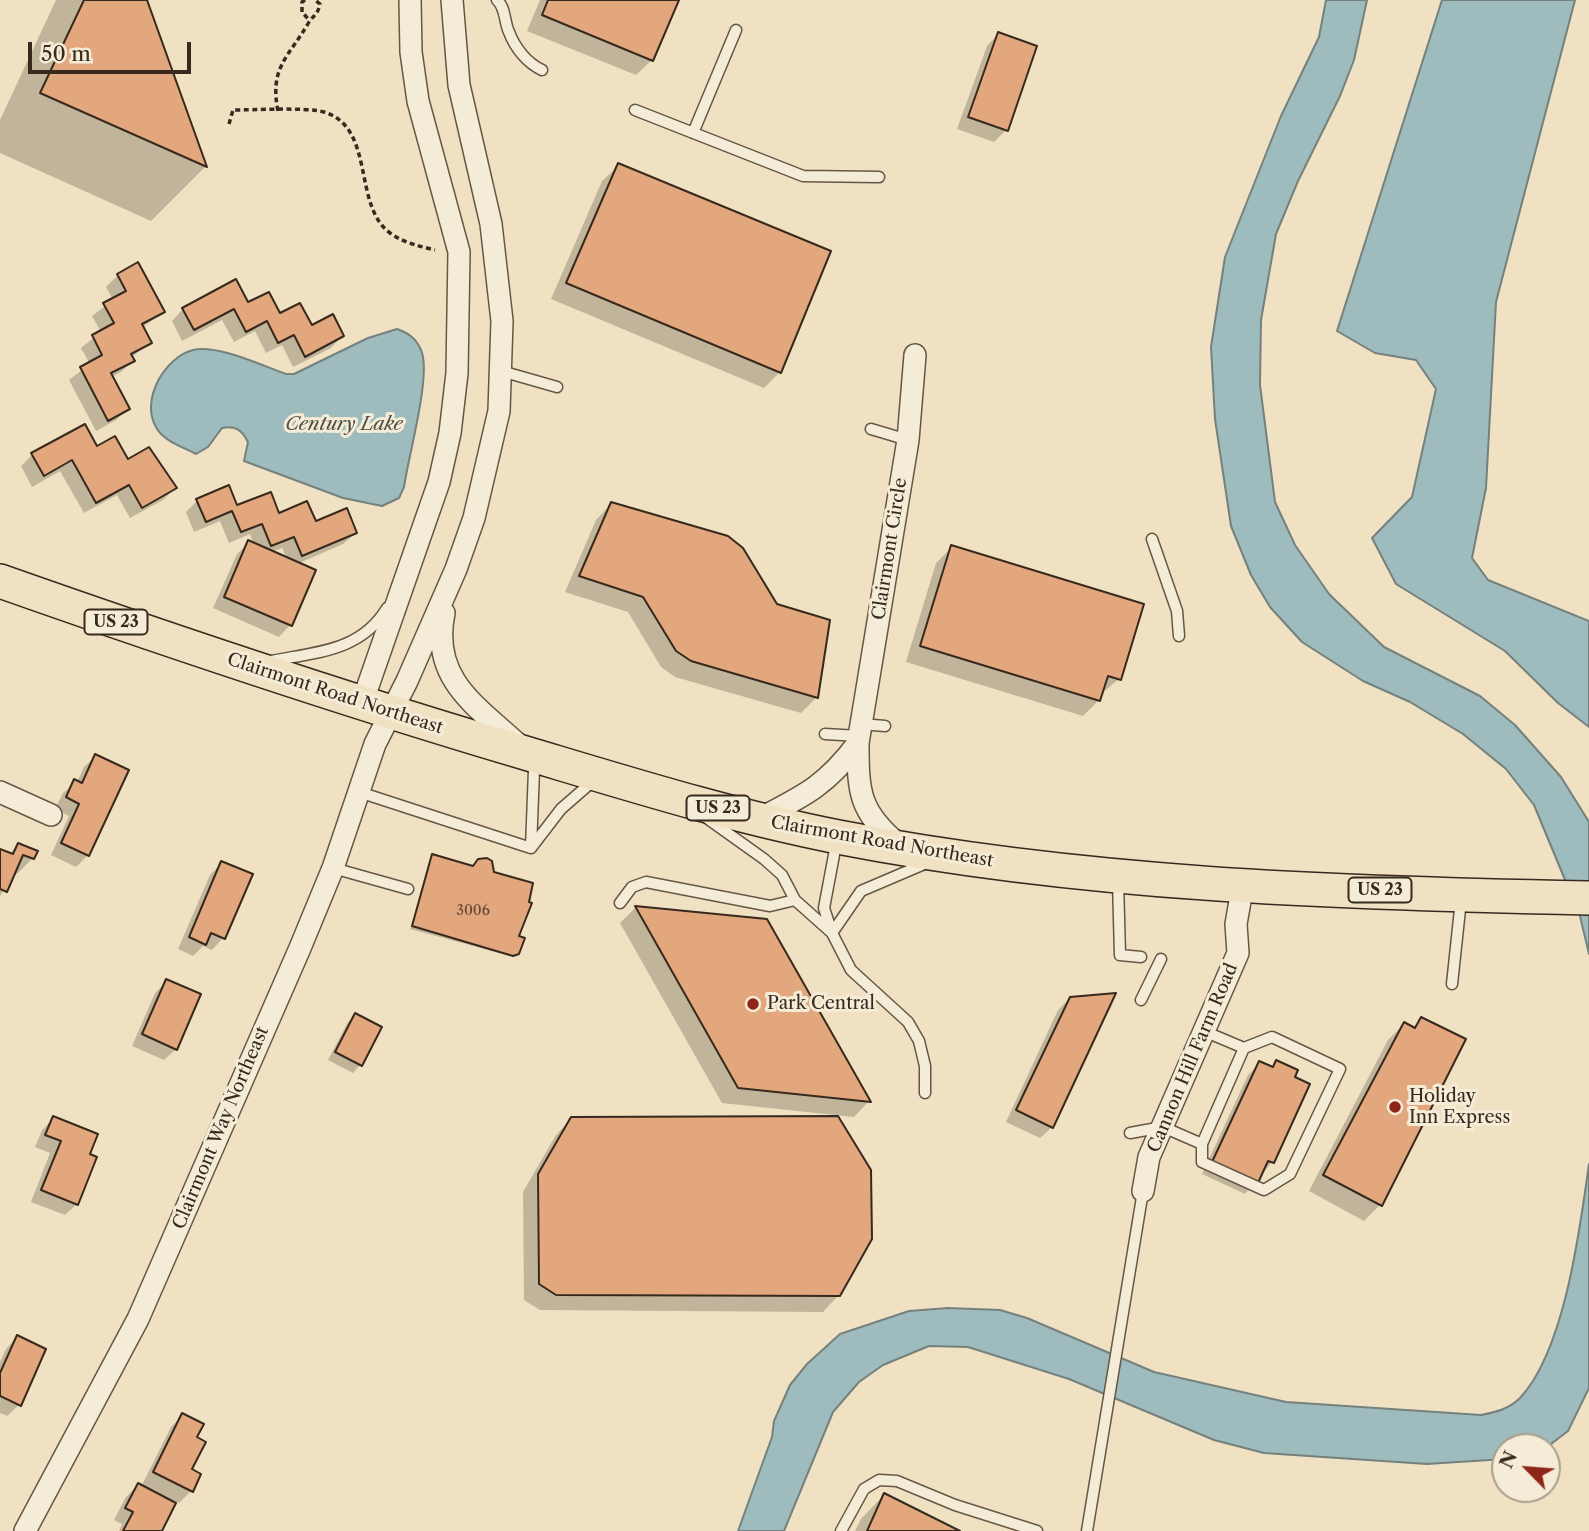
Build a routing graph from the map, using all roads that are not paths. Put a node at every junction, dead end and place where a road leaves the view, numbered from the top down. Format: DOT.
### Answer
graph roads {
  1 [pos="410,0"];
  2 [pos="452,0"];
  3 [pos="497,0"];
  4 [pos="736,30"];
  5 [pos="542,70"];
  6 [pos="635,110"];
  7 [pos="692,133"];
  8 [pos="879,177"];
  9 [pos="915,355"];
  10 [pos="501,371"];
  11 [pos="557,387"];
  12 [pos="871,429"];
  13 [pos="908,440"];
  14 [pos="1152,539"];
  15 [pos="456,569"];
  16 [pos="406,576"];
  17 [pos="0,581"];
  18 [pos="1179,636"];
  19 [pos="245,666"];
  20 [pos="376,708"];
  21 [pos="886,726"];
  22 [pos="825,734"];
  23 [pos="859,735"];
  24 [pos="528,754"];
  25 [pos="600,775"];
  26 [pos="0,792"];
  27 [pos="359,792"];
  28 [pos="675,797"];
  29 [pos="51,815"];
  30 [pos="759,819"];
  31 [pos="838,836"];
  32 [pos="531,848"];
  33 [pos="903,848"];
  34 [pos="945,855"];
  35 [pos="333,867"];
  36 [pos="1118,877"];
  37 [pos="1243,884"];
  38 [pos="408,889"];
  39 [pos="1462,894"];
  40 [pos="1589,898"];
  41 [pos="795,900"];
  42 [pos="620,903"];
  43 [pos="832,933"];
  44 [pos="1141,957"];
  45 [pos="1161,959"];
  46 [pos="1452,984"];
  47 [pos="1141,1000"];
  48 [pos="1206,1032"];
  49 [pos="1244,1048"];
  50 [pos="925,1093"];
  51 [pos="1163,1127"];
  52 [pos="1129,1133"];
  53 [pos="1202,1144"];
  54 [pos="1143,1191"];
  55 [pos="25,1531"];
  56 [pos="841,1531"];
  57 [pos="1037,1531"];
  58 [pos="1087,1531"];
  1 -- 16 [label="street"];
  2 -- 10 [label="street"];
  3 -- 5 [label="lane"];
  4 -- 7 [label="lane"];
  6 -- 7 [label="lane"];
  7 -- 8 [label="lane"];
  9 -- 13 [label="street, Clairmont Circle"];
  10 -- 11 [label="lane"];
  10 -- 15 [label="street"];
  12 -- 13 [label="lane"];
  13 -- 23 [label="street, Clairmont Circle"];
  14 -- 18 [label="lane"];
  15 -- 20 [label="street"];
  15 -- 24 [label="street"];
  16 -- 19 [label="lane"];
  16 -- 20 [label="street"];
  17 -- 19 [label="main road, Clairmont Road Northeast / US 23"];
  19 -- 20 [label="main road, Clairmont Road Northeast / US 23"];
  20 -- 24 [label="main road, Clairmont Road Northeast / US 23"];
  20 -- 27 [label="street, Clairmont Way Northeast"];
  21 -- 23 [label="lane"];
  22 -- 23 [label="lane"];
  23 -- 30 [label="street, Clairmont Circle"];
  23 -- 33 [label="street, Clairmont Circle"];
  24 -- 25 [label="main road, Clairmont Road Northeast / US 23"];
  24 -- 32 [label="lane"];
  25 -- 28 [label="main road, Clairmont Road Northeast / US 23"];
  25 -- 32 [label="lane"];
  26 -- 29 [label="street"];
  27 -- 32 [label="lane"];
  27 -- 35 [label="street, Clairmont Way Northeast"];
  28 -- 30 [label="main road, Clairmont Road Northeast / US 23"];
  28 -- 41 [label="lane"];
  30 -- 31 [label="main road, Clairmont Road Northeast / US 23"];
  31 -- 33 [label="main road, Clairmont Road Northeast / US 23"];
  31 -- 43 [label="lane"];
  33 -- 34 [label="main road, Clairmont Road Northeast / US 23"];
  34 -- 36 [label="main road, Clairmont Road Northeast / US 23"];
  34 -- 43 [label="lane"];
  35 -- 38 [label="lane"];
  35 -- 55 [label="street, Clairmont Way Northeast"];
  36 -- 37 [label="main road, Clairmont Road Northeast / US 23"];
  36 -- 44 [label="lane"];
  37 -- 39 [label="main road, Clairmont Road Northeast / US 23"];
  37 -- 48 [label="street, Cannon Hill Farm Road"];
  39 -- 40 [label="main road, Clairmont Road Northeast / US 23"];
  39 -- 46 [label="lane"];
  41 -- 42 [label="lane"];
  41 -- 43 [label="lane"];
  43 -- 50 [label="lane"];
  45 -- 47 [label="lane"];
  48 -- 49 [label="lane"];
  48 -- 51 [label="street, Cannon Hill Farm Road"];
  49 -- 53 [label="lane"];
  49 -- 53 [label="lane"];
  51 -- 52 [label="lane"];
  51 -- 53 [label="lane"];
  51 -- 54 [label="street, Cannon Hill Farm Road"];
  54 -- 58 [label="lane"];
  56 -- 57 [label="lane"];
}
